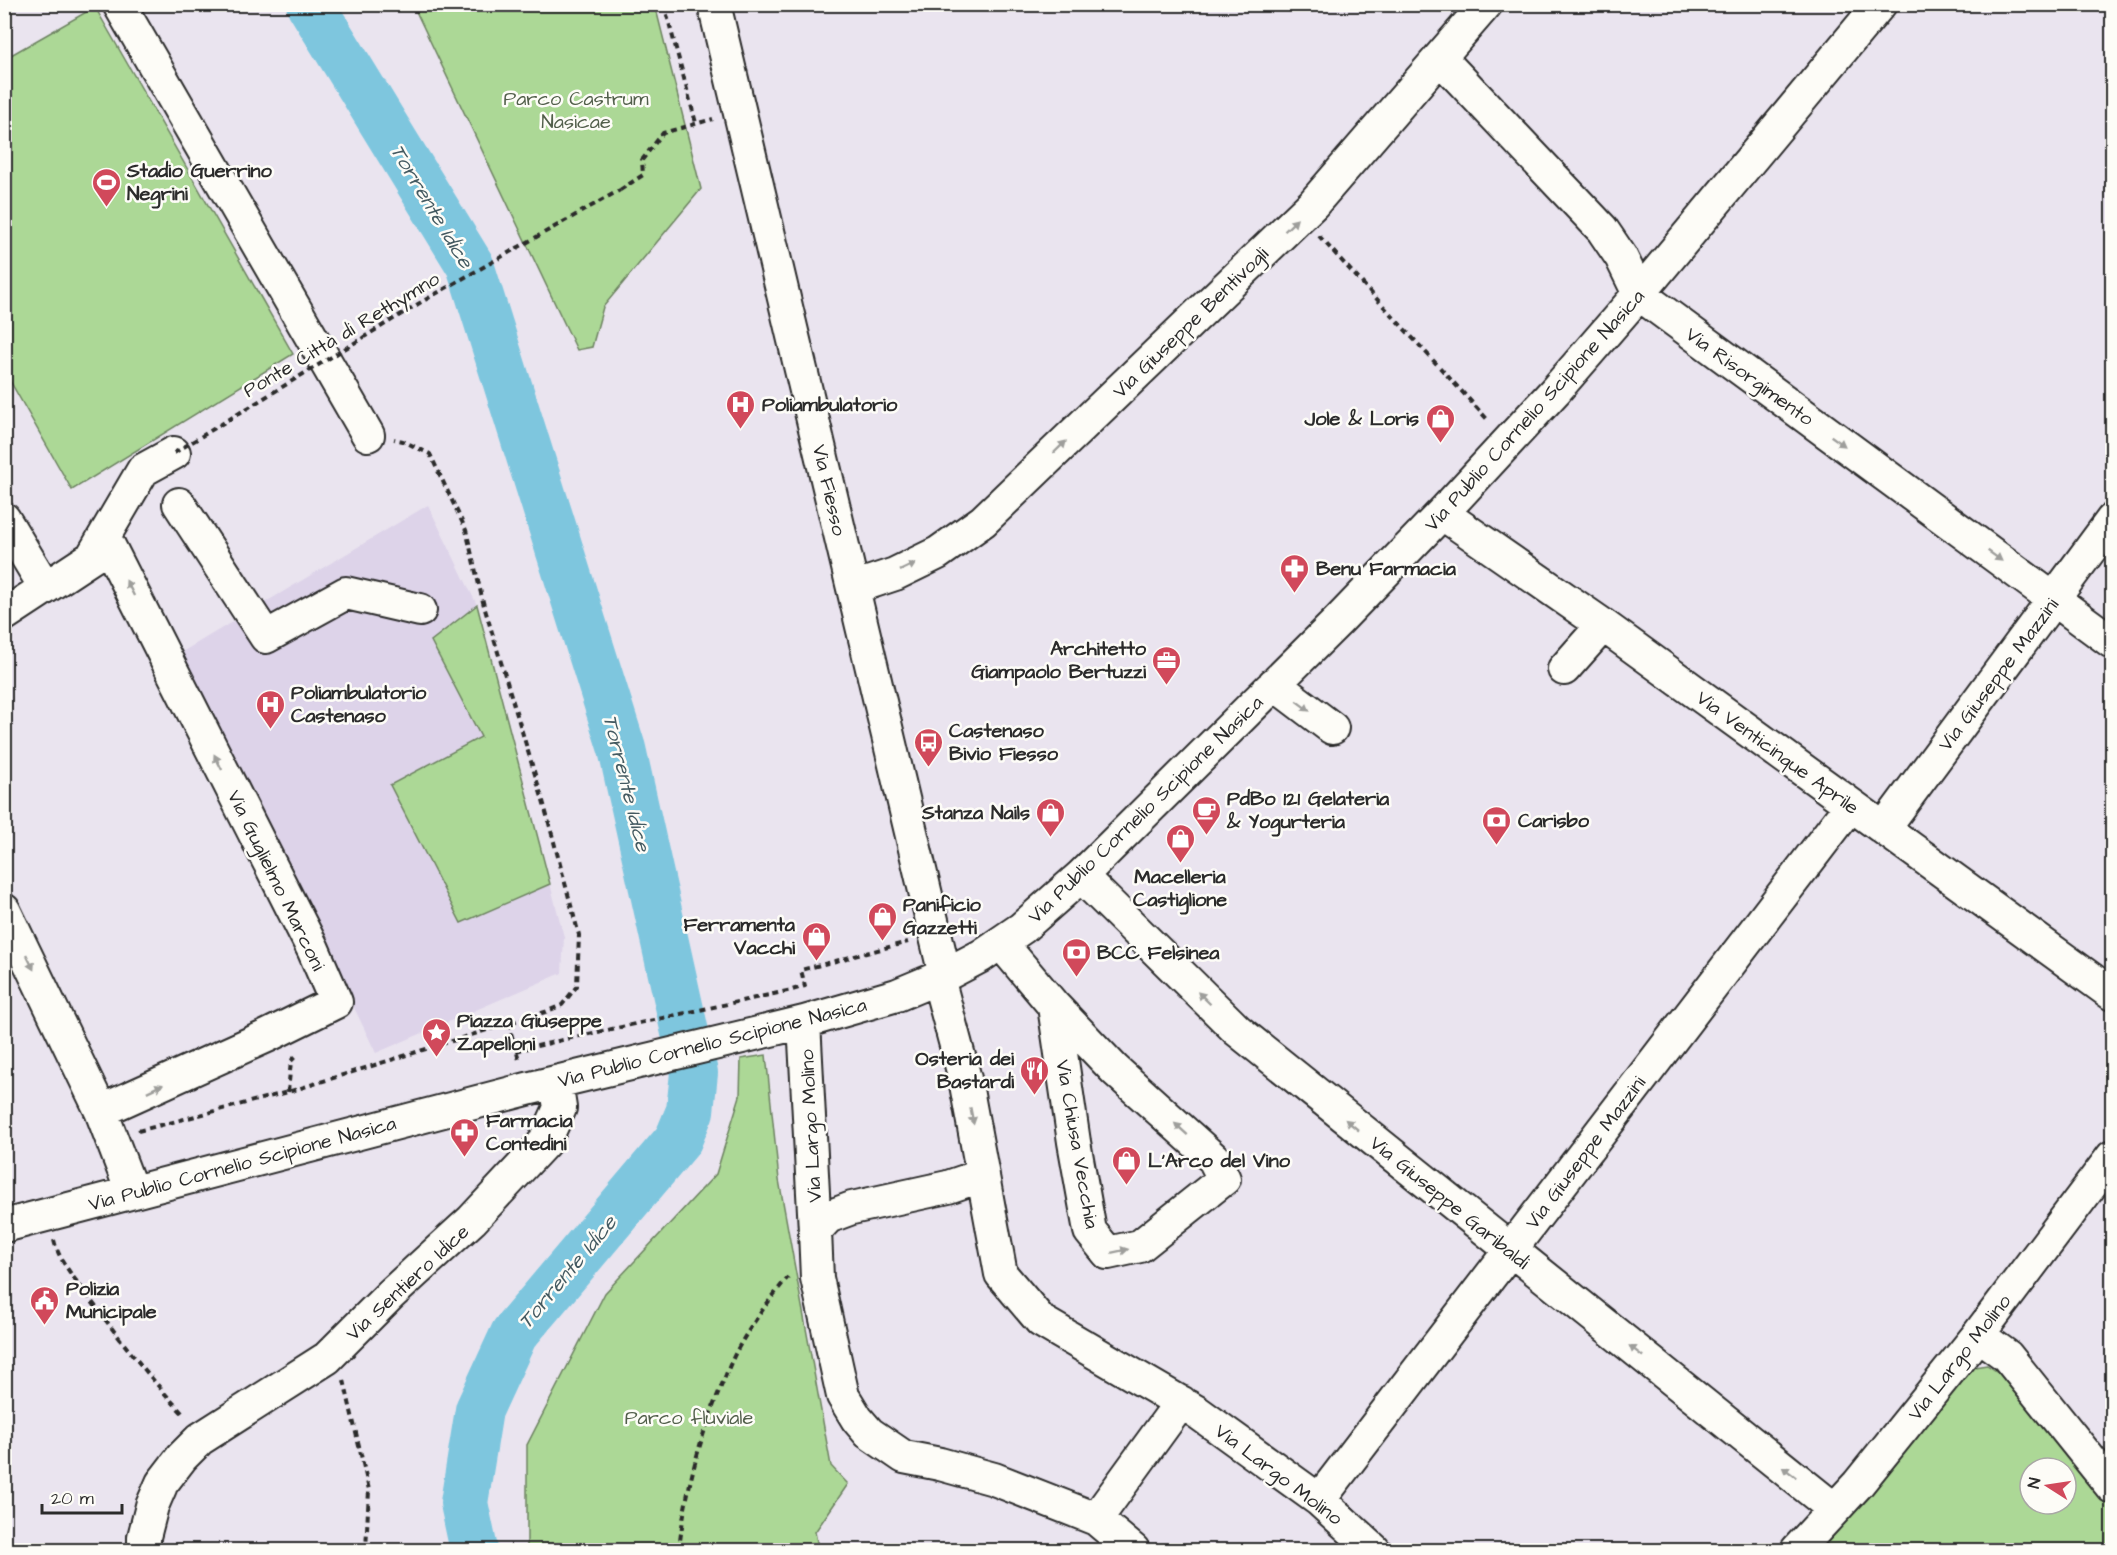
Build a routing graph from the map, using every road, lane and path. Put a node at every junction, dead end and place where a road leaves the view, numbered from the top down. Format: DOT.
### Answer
graph roads {
  1 [pos="119,4"];
  2 [pos="664,4"];
  3 [pos="714,4"];
  4 [pos="1486,4"];
  5 [pos="1880,4"];
  6 [pos="1440,58"];
  7 [pos="1304,213"];
  8 [pos="1639,294"];
  9 [pos="368,435"];
  10 [pos="1508,442"];
  11 [pos="174,453"];
  12 [pos="179,504"];
  13 [pos="1444,510"];
  14 [pos="4,519"];
  15 [pos="2112,520"];
  16 [pos="101,551"];
  17 [pos="45,587"];
  18 [pos="854,588"];
  19 [pos="2054,599"];
  20 [pos="420,610"];
  21 [pos="4,615"];
  22 [pos="1603,625"];
  23 [pos="2112,642"];
  24 [pos="1564,669"];
  25 [pos="1274,684"];
  26 [pos="1332,728"];
  27 [pos="1851,805"];
  28 [pos="1884,828"];
  29 [pos="1081,876"];
  30 [pos="4,910"];
  31 [pos="935,934"];
  32 [pos="1001,943"];
  33 [pos="941,976"];
  34 [pos="2112,994"];
  35 [pos="1054,1006"];
  36 [pos="508,1023"];
  37 [pos="799,1023"];
  38 [pos="516,1051"];
  39 [pos="541,1085"];
  40 [pos="106,1124"];
  41 [pos="2112,1157"];
  42 [pos="983,1175"];
  43 [pos="132,1192"];
  44 [pos="49,1214"];
  45 [pos="4,1226"];
  46 [pos="815,1231"];
  47 [pos="1510,1250"];
  48 [pos="792,1273"];
  49 [pos="1978,1335"];
  50 [pos="327,1358"];
  51 [pos="1181,1402"];
  52 [pos="202,1438"];
  53 [pos="2112,1487"];
  54 [pos="1319,1500"];
  55 [pos="1834,1509"];
  56 [pos="1096,1519"];
  57 [pos="144,1551"];
  58 [pos="366,1551"];
  59 [pos="679,1551"];
  60 [pos="1133,1551"];
  61 [pos="1374,1551"];
  62 [pos="1797,1551"];
  1 -- 9 [label="street"];
  2 -- 11 [label="path, Ponte Città di Rethymno, bridge"];
  3 -- 18 [label="street, Via Fiesso"];
  4 -- 6 [label="street, Via Giuseppe Bentivogli"];
  5 -- 8 [label="street, Via Publio Cornelio Scipione Nasica"];
  6 -- 7 [label="street, Via Giuseppe Bentivogli"];
  6 -- 8 [label="street, Via Risorgimento"];
  7 -- 10 [label="path"];
  18 -- 7 [label="street, Via Giuseppe Bentivogli, one-way"];
  8 -- 10 [label="street, Via Publio Cornelio Scipione Nasica"];
  8 -- 19 [label="street, Via Risorgimento, one-way"];
  9 -- 36 [label="path"];
  10 -- 13 [label="street, Via Publio Cornelio Scipione Nasica"];
  11 -- 16 [label="street"];
  12 -- 20 [label="street"];
  13 -- 22 [label="street, Via Venticinque Aprile"];
  13 -- 25 [label="street, Via Publio Cornelio Scipione Nasica"];
  14 -- 17 [label="street"];
  15 -- 19 [label="street, Via Giuseppe Mazzini"];
  16 -- 17 [label="street"];
  40 -- 16 [label="street, Via Guglielmo Marconi, one-way"];
  17 -- 21 [label="street"];
  18 -- 31 [label="street, Via Fiesso"];
  19 -- 23 [label="street, Via Risorgimento"];
  19 -- 28 [label="street, Via Giuseppe Mazzini"];
  22 -- 24 [label="street"];
  22 -- 27 [label="street, Via Venticinque Aprile"];
  25 -- 26 [label="street, one-way"];
  25 -- 29 [label="street, Via Publio Cornelio Scipione Nasica"];
  27 -- 28 [label="street, Via Venticinque Aprile"];
  27 -- 47 [label="street, Via Giuseppe Mazzini"];
  28 -- 34 [label="street, Via Venticinque Aprile"];
  29 -- 32 [label="street, Via Publio Cornelio Scipione Nasica"];
  47 -- 29 [label="street, Via Giuseppe Garibaldi, one-way"];
  30 -- 40 [label="street, one-way"];
  31 -- 33 [label="street, Via Fiesso"];
  31 -- 38 [label="path"];
  32 -- 33 [label="street, Via Publio Cornelio Scipione Nasica"];
  32 -- 35 [label="street, Via Chiusa Vecchia"];
  33 -- 37 [label="street, Via Publio Cornelio Scipione Nasica"];
  33 -- 42 [label="street, Via Largo Molino, one-way"];
  35 -- 35 [label="street, Via Chiusa Vecchia, one-way"];
  36 -- 38 [label="path"];
  36 -- 40 [label="path"];
  37 -- 39 [label="street, Via Publio Cornelio Scipione Nasica"];
  37 -- 46 [label="street, Via Largo Molino"];
  38 -- 39 [label="path"];
  39 -- 43 [label="street, Via Publio Cornelio Scipione Nasica"];
  39 -- 50 [label="street, Via Sentiero Idice"];
  40 -- 43 [label="street"];
  41 -- 49 [label="street, Via Largo Molino"];
  42 -- 46 [label="street, Via Largo Molino"];
  42 -- 51 [label="street, Via Largo Molino"];
  43 -- 44 [label="street, Via Publio Cornelio Scipione Nasica"];
  44 -- 45 [label="street, Via Publio Cornelio Scipione Nasica"];
  44 -- 52 [label="path"];
  46 -- 56 [label="street, Via Largo Molino"];
  47 -- 54 [label="street, Via Giuseppe Mazzini"];
  55 -- 47 [label="street, Via Giuseppe Garibaldi, one-way"];
  48 -- 59 [label="path"];
  49 -- 53 [label="street"];
  49 -- 55 [label="street, Via Largo Molino"];
  50 -- 52 [label="street, Via Sentiero Idice"];
  50 -- 58 [label="path"];
  51 -- 54 [label="street, Via Largo Molino"];
  51 -- 56 [label="street"];
  52 -- 57 [label="street, Via Sentiero Idice"];
  54 -- 61 [label="street, Via Largo Molino"];
  55 -- 62 [label="street, Via Largo Molino"];
  56 -- 60 [label="street, Via Largo Molino"];
}
